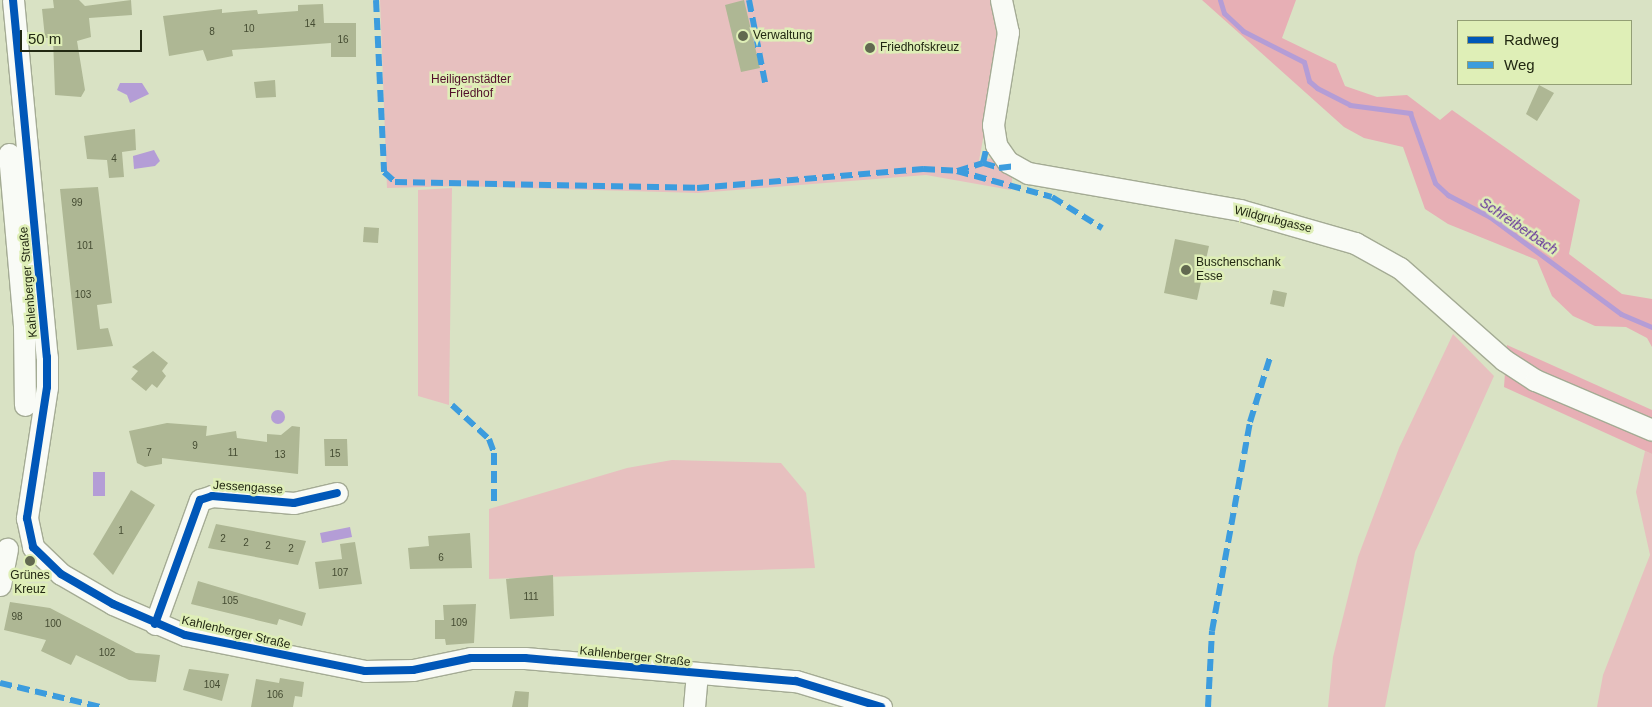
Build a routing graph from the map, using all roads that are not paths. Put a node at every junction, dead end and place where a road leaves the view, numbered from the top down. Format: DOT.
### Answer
graph roads {
  1 [pos="13,0"];
  2 [pos="1001,0"];
  3 [pos="12,153"];
  4 [pos="25,405"];
  5 [pos="1652,430"];
  6 [pos="337,493"];
  7 [pos="29,538"];
  8 [pos="3,549"];
  9 [pos="0,585"];
  10 [pos="155,624"];
  11 [pos="697,675"];
  12 [pos="694,707"];
  13 [pos="881,707"];
  1 -- 3 [label="street, Kahlenberger Straße"];
  2 -- 5 [label="street, Wildgrubgasse"];
  3 -- 4 [label="street"];
  3 -- 7 [label="street, Kahlenberger Straße"];
  6 -- 10 [label="street, Jessengasse"];
  7 -- 8 [label="street"];
  7 -- 10 [label="street, Kahlenberger Straße"];
  8 -- 9 [label="street"];
  10 -- 11 [label="street, Kahlenberger Straße"];
  11 -- 12 [label="street"];
  11 -- 13 [label="street, Kahlenberger Straße"];
}
